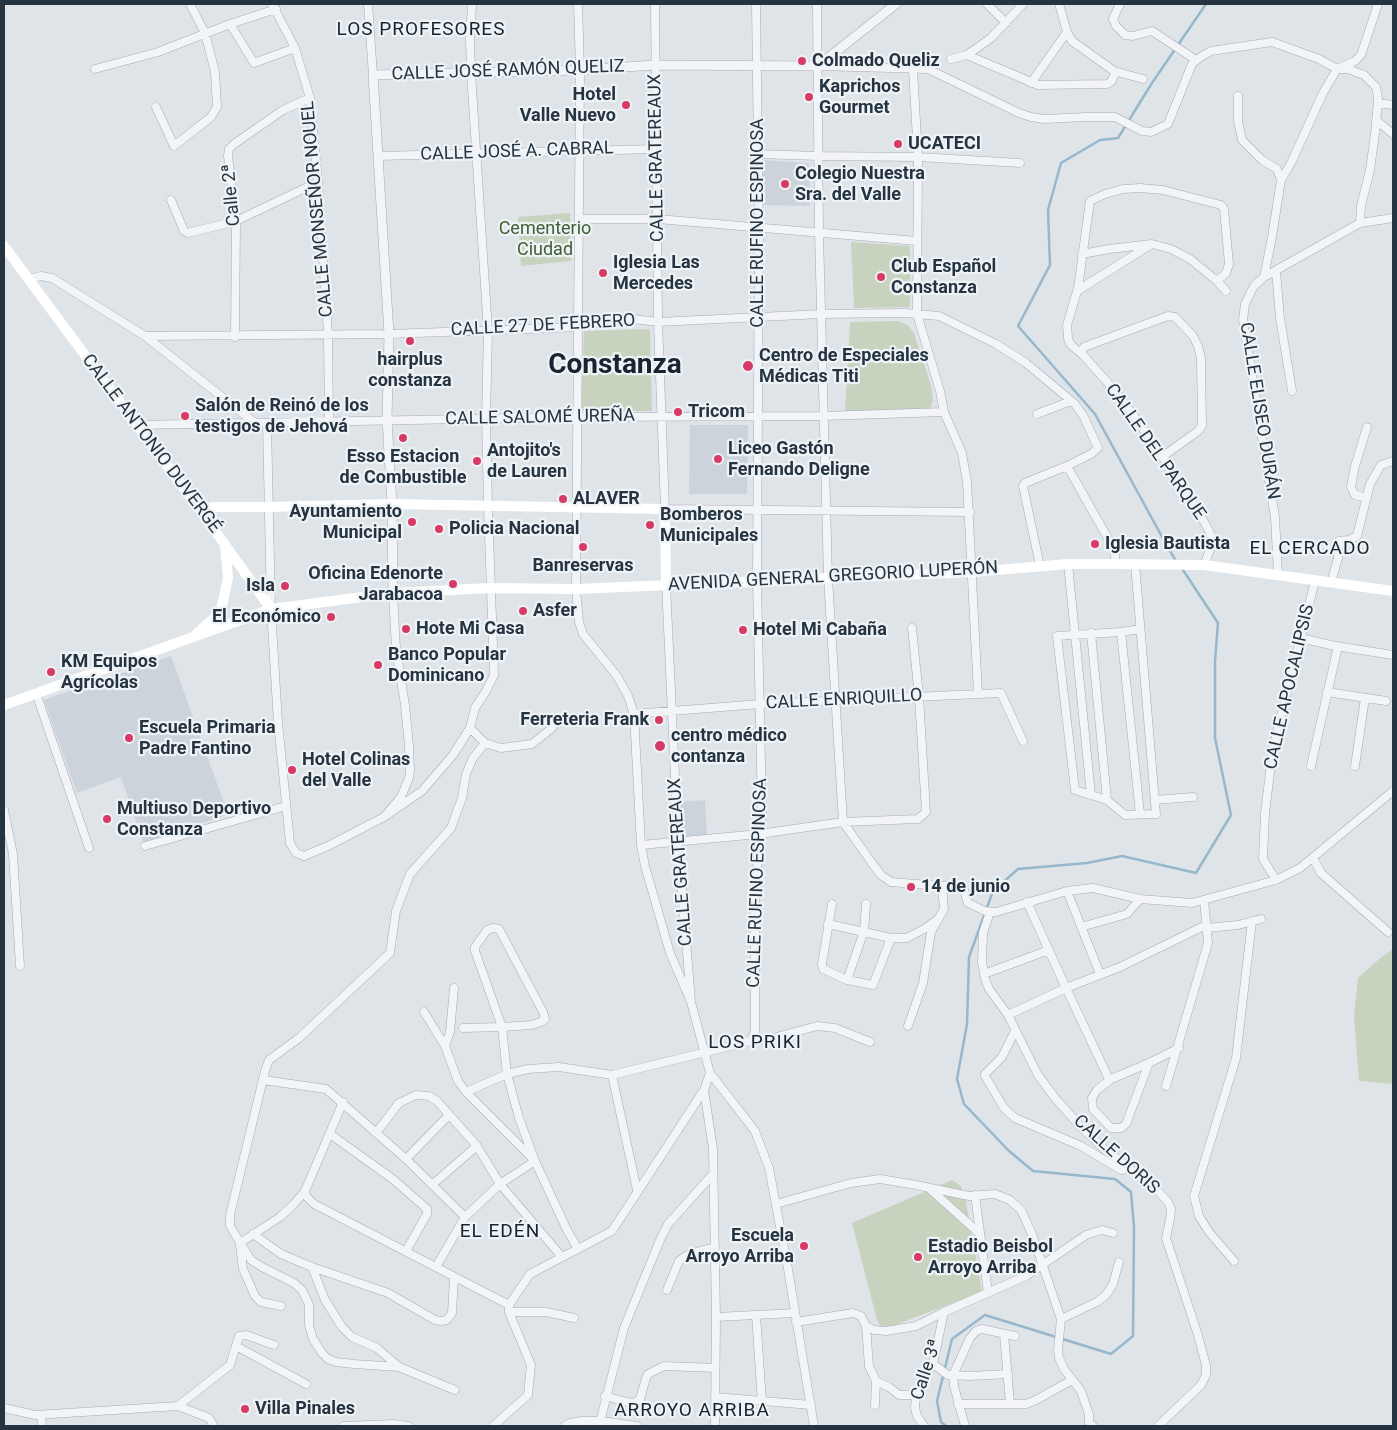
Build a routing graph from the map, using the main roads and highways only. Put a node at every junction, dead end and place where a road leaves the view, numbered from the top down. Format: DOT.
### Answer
graph roads {
  1 [pos="4,246"];
  2 [pos="200,510"];
  3 [pos="225,544"];
  4 [pos="666,586"];
  5 [pos="1393,591"];
  6 [pos="272,609"];
  7 [pos="191,639"];
  8 [pos="4,705"];
  1 -- 2 [label="main road, CALLE ANTONIO DUVERGÉ"];
  2 -- 3 [label="main road, CALLE ANTONIO DUVERGÉ"];
  2 -- 4 [label="main road, CALLE GRATEREAUX"];
  3 -- 6 [label="main road, CALLE ANTONIO DUVERGÉ"];
  3 -- 7 [label="main road"];
  4 -- 5 [label="main road, AVENIDA GENERAL GREGORIO LUPERÓN"];
  4 -- 6 [label="main road, AVENIDA GENERAL GREGORIO LUPERÓN"];
  6 -- 7 [label="main road, AVENIDA GENERAL GREGORIO LUPERÓN"];
  7 -- 8 [label="main road, AVENIDA GENERAL GREGORIO LUPERÓN"];
}
